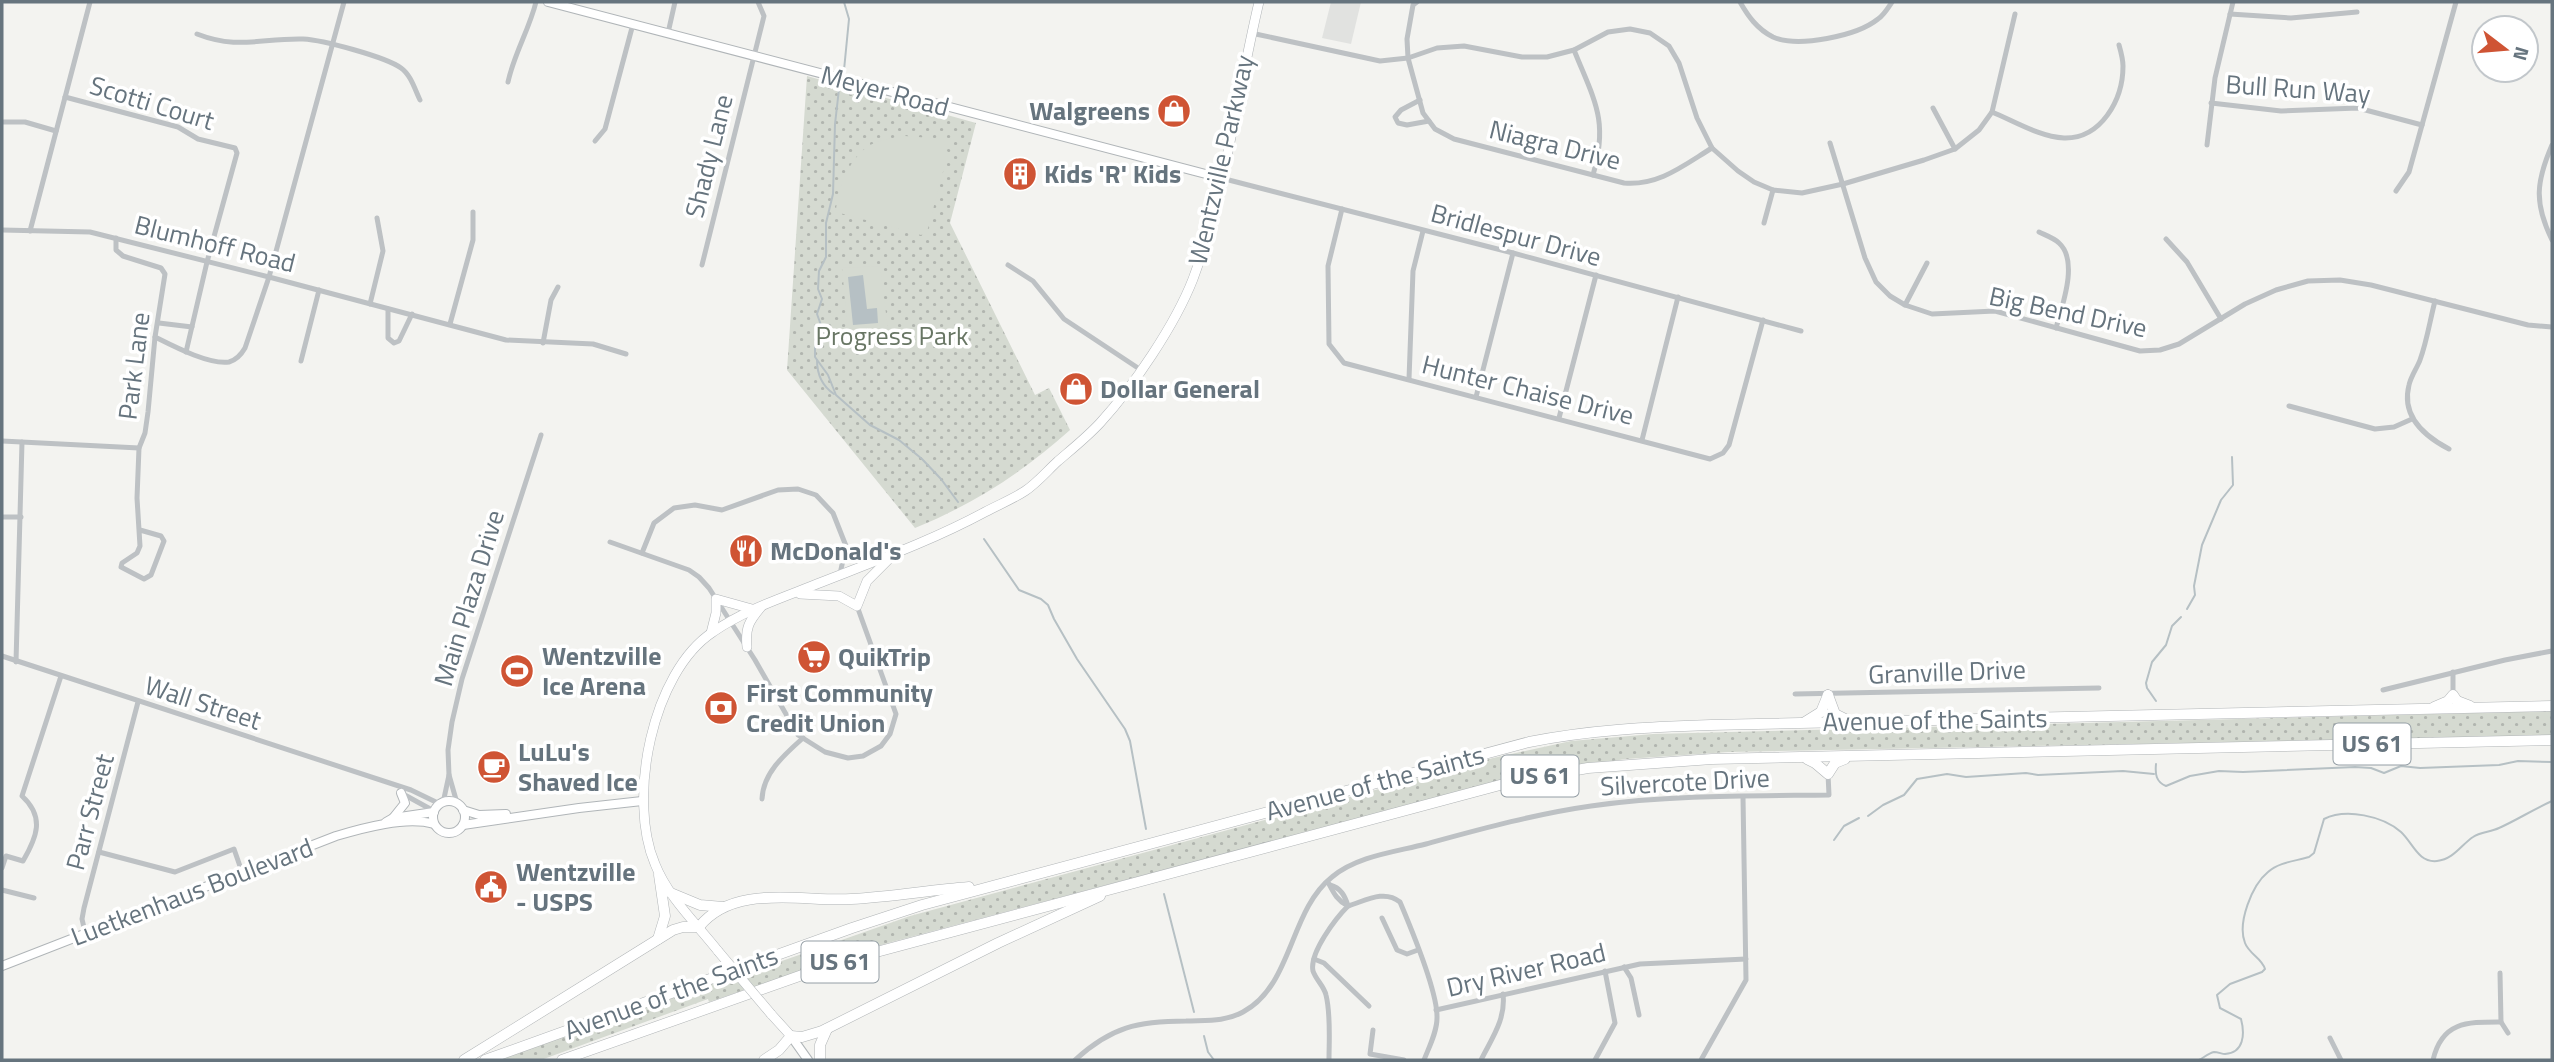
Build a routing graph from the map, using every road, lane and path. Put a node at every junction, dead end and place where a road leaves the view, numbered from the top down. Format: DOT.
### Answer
graph roads {
  1 [pos="90,2"];
  2 [pos="344,2"];
  3 [pos="536,2"];
  4 [pos="548,2"];
  5 [pos="675,2"];
  6 [pos="758,2"];
  7 [pos="1259,2"];
  8 [pos="1417,2"];
  9 [pos="1740,2"];
  10 [pos="1892,2"];
  11 [pos="2233,2"];
  12 [pos="2456,2"];
  13 [pos="2357,12"];
  14 [pos="2015,14"];
  15 [pos="2230,14"];
  16 [pos="633,24"];
  17 [pos="668,33"];
  18 [pos="1251,33"];
  19 [pos="197,34"];
  20 [pos="332,45"];
  21 [pos="2119,45"];
  22 [pos="1574,50"];
  23 [pos="753,56"];
  24 [pos="1408,58"];
  25 [pos="508,82"];
  26 [pos="65,97"];
  27 [pos="419,100"];
  28 [pos="1420,100"];
  29 [pos="2211,103"];
  30 [pos="1933,107"];
  31 [pos="1992,112"];
  32 [pos="1429,121"];
  33 [pos="2,122"];
  34 [pos="2423,125"];
  35 [pos="56,131"];
  36 [pos="596,141"];
  37 [pos="1830,143"];
  38 [pos="2207,145"];
  39 [pos="2552,145"];
  40 [pos="1712,148"];
  41 [pos="1955,149"];
  42 [pos="1593,175"];
  43 [pos="1222,178"];
  44 [pos="1843,184"];
  45 [pos="1773,190"];
  46 [pos="2396,191"];
  47 [pos="1342,209"];
  48 [pos="473,212"];
  49 [pos="377,218"];
  50 [pos="1764,223"];
  51 [pos="2,230"];
  52 [pos="1423,230"];
  53 [pos="30,231"];
  54 [pos="2039,232"];
  55 [pos="116,238"];
  56 [pos="2166,239"];
  57 [pos="2552,240"];
  58 [pos="1513,253"];
  59 [pos="207,262"];
  60 [pos="1927,262"];
  61 [pos="702,265"];
  62 [pos="1008,265"];
  63 [pos="1596,275"];
  64 [pos="269,277"];
  65 [pos="558,287"];
  66 [pos="319,290"];
  67 [pos="1678,297"];
  68 [pos="2435,301"];
  69 [pos="370,304"];
  70 [pos="1905,305"];
  71 [pos="388,309"];
  72 [pos="412,314"];
  73 [pos="2221,319"];
  74 [pos="1763,320"];
  75 [pos="159,323"];
  76 [pos="450,324"];
  77 [pos="192,327"];
  78 [pos="2552,327"];
  79 [pos="2056,328"];
  80 [pos="1801,331"];
  81 [pos="155,337"];
  82 [pos="543,343"];
  83 [pos="186,352"];
  84 [pos="626,354"];
  85 [pos="301,360"];
  86 [pos="1141,370"];
  87 [pos="1409,379"];
  88 [pos="1476,397"];
  89 [pos="2290,406"];
  90 [pos="1559,418"];
  91 [pos="2412,419"];
  92 [pos="541,435"];
  93 [pos="1642,440"];
  94 [pos="2,441"];
  95 [pos="22,442"];
  96 [pos="139,448"];
  97 [pos="2449,449"];
  98 [pos="2,517"];
  99 [pos="20,517"];
  100 [pos="139,530"];
  101 [pos="610,542"];
  102 [pos="846,546"];
  103 [pos="642,553"];
  104 [pos="894,554"];
  105 [pos="870,563"];
  106 [pos="840,575"];
  107 [pos="795,593"];
  108 [pos="716,599"];
  109 [pos="857,606"];
  110 [pos="758,608"];
  111 [pos="730,621"];
  112 [pos="711,633"];
  113 [pos="747,647"];
  114 [pos="2552,651"];
  115 [pos="2,656"];
  116 [pos="16,662"];
  117 [pos="2453,672"];
  118 [pos="61,676"];
  119 [pos="2099,688"];
  120 [pos="2383,690"];
  121 [pos="1796,694"];
  122 [pos="1828,695"];
  123 [pos="2453,695"];
  124 [pos="138,702"];
  125 [pos="2552,706"];
  126 [pos="2474,708"];
  127 [pos="2430,709"];
  128 [pos="1853,722"];
  129 [pos="1803,723"];
  130 [pos="803,738"];
  131 [pos="2552,740"];
  132 [pos="1852,756"];
  133 [pos="1800,757"];
  134 [pos="1828,774"];
  135 [pos="449,775"];
  136 [pos="392,785"];
  137 [pos="401,793"];
  138 [pos="1743,797"];
  139 [pos="762,799"];
  140 [pos="642,801"];
  141 [pos="460,806"];
  142 [pos="438,808"];
  143 [pos="554,811"];
  144 [pos="393,818"];
  145 [pos="383,824"];
  146 [pos="434,824"];
  147 [pos="463,825"];
  148 [pos="99,852"];
  149 [pos="2,868"];
  150 [pos="242,872"];
  151 [pos="659,875"];
  152 [pos="1329,883"];
  153 [pos="994,885"];
  154 [pos="1124,885"];
  155 [pos="2,890"];
  156 [pos="671,893"];
  157 [pos="34,898"];
  158 [pos="1348,906"];
  159 [pos="727,907"];
  160 [pos="1381,918"];
  161 [pos="699,928"];
  162 [pos="85,932"];
  163 [pos="657,939"];
  164 [pos="1418,950"];
  165 [pos="1314,959"];
  166 [pos="1746,959"];
  167 [pos="2,966"];
  168 [pos="1624,967"];
  169 [pos="1605,971"];
  170 [pos="2500,973"];
  171 [pos="1503,994"];
  172 [pos="1369,1006"];
  173 [pos="1436,1010"];
  174 [pos="1639,1015"];
  175 [pos="2501,1021"];
  176 [pos="827,1028"];
  177 [pos="1373,1030"];
  178 [pos="2508,1033"];
  179 [pos="791,1036"];
  180 [pos="2330,1038"];
  181 [pos="1370,1057"];
  182 [pos="464,1060"];
  183 [pos="485,1060"];
  184 [pos="562,1060"];
  185 [pos="764,1060"];
  186 [pos="808,1060"];
  187 [pos="820,1060"];
  188 [pos="1075,1060"];
  189 [pos="1329,1060"];
  190 [pos="1404,1060"];
  191 [pos="1424,1060"];
  192 [pos="1481,1060"];
  193 [pos="1595,1060"];
  194 [pos="1700,1060"];
  195 [pos="2341,1060"];
  196 [pos="2433,1060"];
  1 -- 26 [label="street"];
  2 -- 20 [label="street"];
  3 -- 25 [label="street"];
  4 -- 16 [label="main road, Meyer Road"];
  5 -- 17 [label="street"];
  6 -- 23 [label="street, Shady Lane"];
  7 -- 18 [label="main road, Wentzville Parkway"];
  8 -- 24 [label="street"];
  9 -- 10 [label="street"];
  11 -- 15 [label="street"];
  12 -- 34 [label="street"];
  13 -- 15 [label="street"];
  14 -- 31 [label="street"];
  15 -- 29 [label="street"];
  16 -- 17 [label="main road, Meyer Road"];
  16 -- 36 [label="street"];
  17 -- 23 [label="main road, Meyer Road"];
  18 -- 24 [label="street"];
  18 -- 43 [label="main road, Wentzville Parkway"];
  19 -- 20 [label="street"];
  20 -- 27 [label="street"];
  20 -- 64 [label="street"];
  21 -- 31 [label="street"];
  22 -- 24 [label="street"];
  22 -- 40 [label="street"];
  22 -- 42 [label="street"];
  23 -- 43 [label="main road, Meyer Road"];
  23 -- 61 [label="street, Shady Lane"];
  24 -- 28 [label="street"];
  26 -- 35 [label="street"];
  26 -- 59 [label="street, Scotti Court"];
  28 -- 32 [label="street"];
  28 -- 32 [label="street"];
  29 -- 34 [label="street, Bull Run Way"];
  29 -- 38 [label="street"];
  30 -- 41 [label="street"];
  31 -- 41 [label="street"];
  32 -- 42 [label="street, Niagra Drive"];
  33 -- 35 [label="street"];
  34 -- 46 [label="street"];
  35 -- 53 [label="street"];
  37 -- 44 [label="street, Big Bend Drive"];
  39 -- 57 [label="street"];
  40 -- 42 [label="street, Niagra Drive"];
  40 -- 45 [label="street"];
  41 -- 44 [label="street"];
  43 -- 47 [label="street, Bridlespur Drive"];
  43 -- 86 [label="main road, Wentzville Parkway"];
  44 -- 45 [label="street"];
  44 -- 70 [label="street, Big Bend Drive"];
  45 -- 50 [label="street"];
  47 -- 52 [label="street, Bridlespur Drive"];
  47 -- 87 [label="street, Hunter Chaise Drive"];
  48 -- 76 [label="street"];
  49 -- 69 [label="street"];
  51 -- 53 [label="street, Blumhoff Road"];
  52 -- 58 [label="street, Bridlespur Drive"];
  52 -- 87 [label="street"];
  53 -- 55 [label="street, Blumhoff Road"];
  54 -- 79 [label="street"];
  55 -- 59 [label="street, Blumhoff Road"];
  55 -- 75 [label="street, Park Lane"];
  56 -- 73 [label="street"];
  58 -- 63 [label="street, Bridlespur Drive"];
  58 -- 88 [label="street"];
  59 -- 64 [label="street, Blumhoff Road"];
  59 -- 77 [label="street"];
  60 -- 70 [label="street"];
  62 -- 86 [label="street"];
  63 -- 67 [label="street, Bridlespur Drive"];
  63 -- 90 [label="street"];
  64 -- 66 [label="street, Blumhoff Road"];
  64 -- 83 [label="street"];
  65 -- 82 [label="street"];
  66 -- 69 [label="street, Blumhoff Road"];
  66 -- 85 [label="street"];
  67 -- 74 [label="street, Bridlespur Drive"];
  67 -- 93 [label="street"];
  68 -- 73 [label="street, Big Bend Drive"];
  68 -- 78 [label="street, Big Bend Drive"];
  68 -- 91 [label="street"];
  69 -- 71 [label="street, Blumhoff Road"];
  70 -- 79 [label="street, Big Bend Drive"];
  71 -- 72 [label="street, Blumhoff Road"];
  71 -- 72 [label="street"];
  72 -- 76 [label="street, Blumhoff Road"];
  73 -- 79 [label="street, Big Bend Drive"];
  74 -- 80 [label="street, Bridlespur Drive"];
  74 -- 93 [label="street, Hunter Chaise Drive"];
  75 -- 77 [label="street"];
  75 -- 81 [label="street, Park Lane"];
  76 -- 82 [label="street, Blumhoff Road"];
  77 -- 83 [label="street"];
  81 -- 83 [label="street"];
  81 -- 96 [label="street, Park Lane"];
  82 -- 84 [label="street, Blumhoff Road"];
  86 -- 104 [label="main road, Wentzville Parkway"];
  87 -- 88 [label="street, Hunter Chaise Drive"];
  88 -- 90 [label="street, Hunter Chaise Drive"];
  89 -- 91 [label="street"];
  90 -- 93 [label="street, Hunter Chaise Drive"];
  91 -- 97 [label="street"];
  92 -- 135 [label="street, Main Plaza Drive"];
  94 -- 95 [label="street"];
  95 -- 96 [label="street"];
  95 -- 99 [label="street"];
  96 -- 100 [label="street, Park Lane"];
  98 -- 99 [label="street"];
  99 -- 116 [label="street"];
  100 -- 100 [label="street, Park Lane"];
  101 -- 103 [label="street"];
  102 -- 103 [label="street"];
  102 -- 105 [label="street"];
  102 -- 106 [label="street"];
  103 -- 108 [label="street"];
  104 -- 105 [label="main road, Wentzville Parkway"];
  104 -- 109 [label="main road"];
  105 -- 106 [label="main road, Wentzville Parkway"];
  106 -- 107 [label="main road, Wentzville Parkway"];
  107 -- 109 [label="main road"];
  107 -- 110 [label="main road, Wentzville Parkway"];
  108 -- 110 [label="main road"];
  108 -- 111 [label="street"];
  108 -- 112 [label="main road"];
  109 -- 130 [label="street"];
  110 -- 111 [label="main road, Wentzville Parkway"];
  110 -- 113 [label="main road"];
  111 -- 112 [label="main road, Wentzville Parkway"];
  111 -- 113 [label="street"];
  112 -- 140 [label="main road, Wentzville Parkway"];
  113 -- 130 [label="street"];
  114 -- 117 [label="street"];
  115 -- 116 [label="street, Wall Street"];
  116 -- 118 [label="street, Wall Street"];
  117 -- 120 [label="street"];
  117 -- 123 [label="street"];
  118 -- 124 [label="street, Wall Street"];
  118 -- 149 [label="street"];
  119 -- 122 [label="street, Granville Drive"];
  121 -- 122 [label="street, Granville Drive"];
  122 -- 128 [label="highway"];
  122 -- 129 [label="highway"];
  123 -- 126 [label="highway"];
  123 -- 127 [label="highway"];
  124 -- 136 [label="street, Wall Street"];
  124 -- 148 [label="street, Parr Street"];
  125 -- 126 [label="highway, Avenue of the Saints / US 61"];
  126 -- 127 [label="highway, Avenue of the Saints / US 61"];
  127 -- 128 [label="highway, Avenue of the Saints / US 61"];
  128 -- 129 [label="highway, Avenue of the Saints / US 61"];
  129 -- 153 [label="highway, Avenue of the Saints / US 61"];
  130 -- 139 [label="street"];
  131 -- 132 [label="highway, Avenue of the Saints / US 61"];
  132 -- 133 [label="highway, Avenue of the Saints / US 61"];
  132 -- 134 [label="highway"];
  133 -- 134 [label="highway"];
  133 -- 154 [label="highway, Avenue of the Saints / US 61"];
  134 -- 138 [label="street, Silvercote Drive"];
  135 -- 141 [label="street, Main Plaza Drive"];
  135 -- 142 [label="street, Main Plaza Drive"];
  136 -- 137 [label="street, Wall Street"];
  136 -- 142 [label="street, Wall Street"];
  137 -- 142 [label="street, Wall Street"];
  137 -- 144 [label="main road"];
  138 -- 152 [label="street, Silvercote Drive"];
  138 -- 166 [label="street"];
  140 -- 143 [label="main road"];
  140 -- 151 [label="main road, Wentzville Parkway"];
  141 -- 142 [label="main road"];
  141 -- 143 [label="main road"];
  141 -- 147 [label="main road"];
  142 -- 144 [label="main road, Luetkenhaus Boulevard"];
  142 -- 146 [label="main road"];
  143 -- 147 [label="main road"];
  144 -- 145 [label="main road, Luetkenhaus Boulevard"];
  145 -- 146 [label="main road, Luetkenhaus Boulevard"];
  145 -- 150 [label="main road, Luetkenhaus Boulevard"];
  146 -- 147 [label="main road"];
  148 -- 150 [label="street"];
  148 -- 162 [label="street, Parr Street"];
  150 -- 162 [label="main road, Luetkenhaus Boulevard"];
  151 -- 156 [label="main road, Wentzville Parkway"];
  151 -- 163 [label="highway"];
  152 -- 158 [label="street"];
  152 -- 188 [label="street, Silvercote Drive"];
  153 -- 159 [label="highway"];
  153 -- 183 [label="highway, Avenue of the Saints / US 61"];
  154 -- 176 [label="highway"];
  154 -- 184 [label="highway, Avenue of the Saints / US 61"];
  155 -- 157 [label="street"];
  156 -- 159 [label="highway"];
  156 -- 161 [label="main road, Wentzville Parkway"];
  158 -- 164 [label="street"];
  158 -- 165 [label="street"];
  159 -- 161 [label="highway"];
  160 -- 164 [label="street"];
  161 -- 163 [label="highway"];
  161 -- 179 [label="main road, Wentzville Parkway, bridge"];
  162 -- 167 [label="main road, Luetkenhaus Boulevard"];
  163 -- 182 [label="highway"];
  164 -- 173 [label="street"];
  165 -- 172 [label="street"];
  165 -- 189 [label="street"];
  166 -- 168 [label="street, Dry River Road"];
  166 -- 194 [label="street"];
  168 -- 169 [label="street, Dry River Road"];
  168 -- 174 [label="street, Dry River Road"];
  169 -- 171 [label="street, Dry River Road"];
  169 -- 193 [label="street"];
  170 -- 175 [label="street"];
  171 -- 173 [label="street, Dry River Road"];
  171 -- 192 [label="street"];
  173 -- 191 [label="street"];
  175 -- 178 [label="street"];
  175 -- 196 [label="street"];
  176 -- 179 [label="highway"];
  176 -- 187 [label="highway"];
  177 -- 181 [label="street"];
  179 -- 185 [label="highway"];
  179 -- 186 [label="main road"];
  180 -- 195 [label="street"];
  181 -- 190 [label="street"];
}
